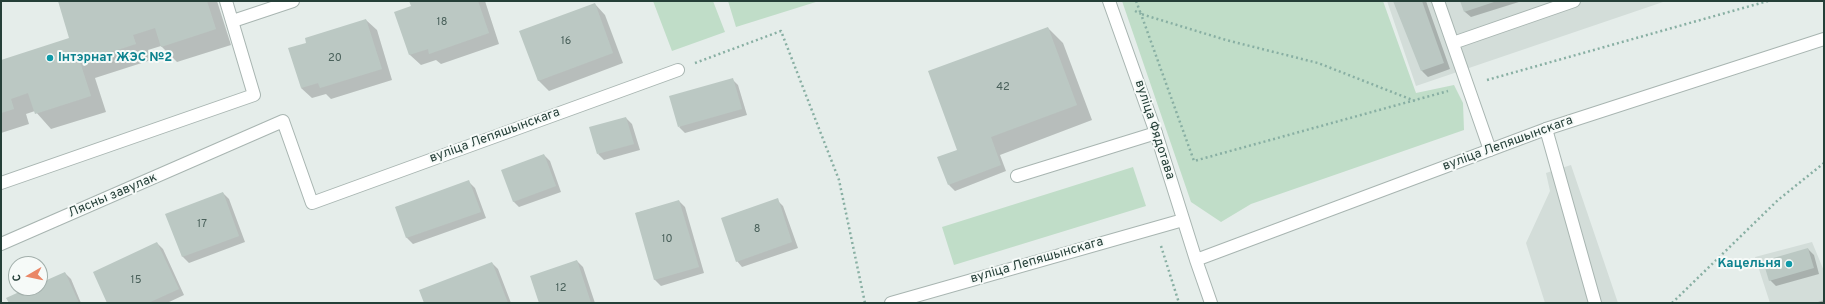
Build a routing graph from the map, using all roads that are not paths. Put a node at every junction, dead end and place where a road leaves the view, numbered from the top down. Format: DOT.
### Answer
graph roads {
  1 [pos="226,1"];
  2 [pos="293,1"];
  3 [pos="1109,1"];
  4 [pos="1438,1"];
  5 [pos="1574,1"];
  6 [pos="233,21"];
  7 [pos="1824,39"];
  8 [pos="1453,43"];
  9 [pos="678,70"];
  10 [pos="1546,129"];
  11 [pos="1156,133"];
  12 [pos="1490,150"];
  13 [pos="1017,176"];
  14 [pos="1,182"];
  15 [pos="312,203"];
  16 [pos="1183,220"];
  17 [pos="1,244"];
  18 [pos="1196,260"];
  19 [pos="891,303"];
  20 [pos="1211,303"];
  21 [pos="1595,303"];
  1 -- 6 [label="street"];
  2 -- 6 [label="street"];
  3 -- 11 [label="street, вуліца Фядотава"];
  4 -- 8 [label="street"];
  5 -- 8 [label="street"];
  6 -- 14 [label="street"];
  7 -- 10 [label="street, вуліца Лепяшынскага"];
  8 -- 12 [label="street"];
  9 -- 15 [label="street, вуліца Лепяшынскага"];
  10 -- 12 [label="street, вуліца Лепяшынскага"];
  10 -- 21 [label="street"];
  11 -- 13 [label="street"];
  11 -- 16 [label="street, вуліца Фядотава"];
  12 -- 18 [label="street, вуліца Лепяшынскага"];
  15 -- 17 [label="street, Лясны завулак"];
  16 -- 18 [label="street, вуліца Фядотава"];
  16 -- 19 [label="street, вуліца Лепяшынскага"];
  18 -- 20 [label="street, вуліца Фядотава"];
}
